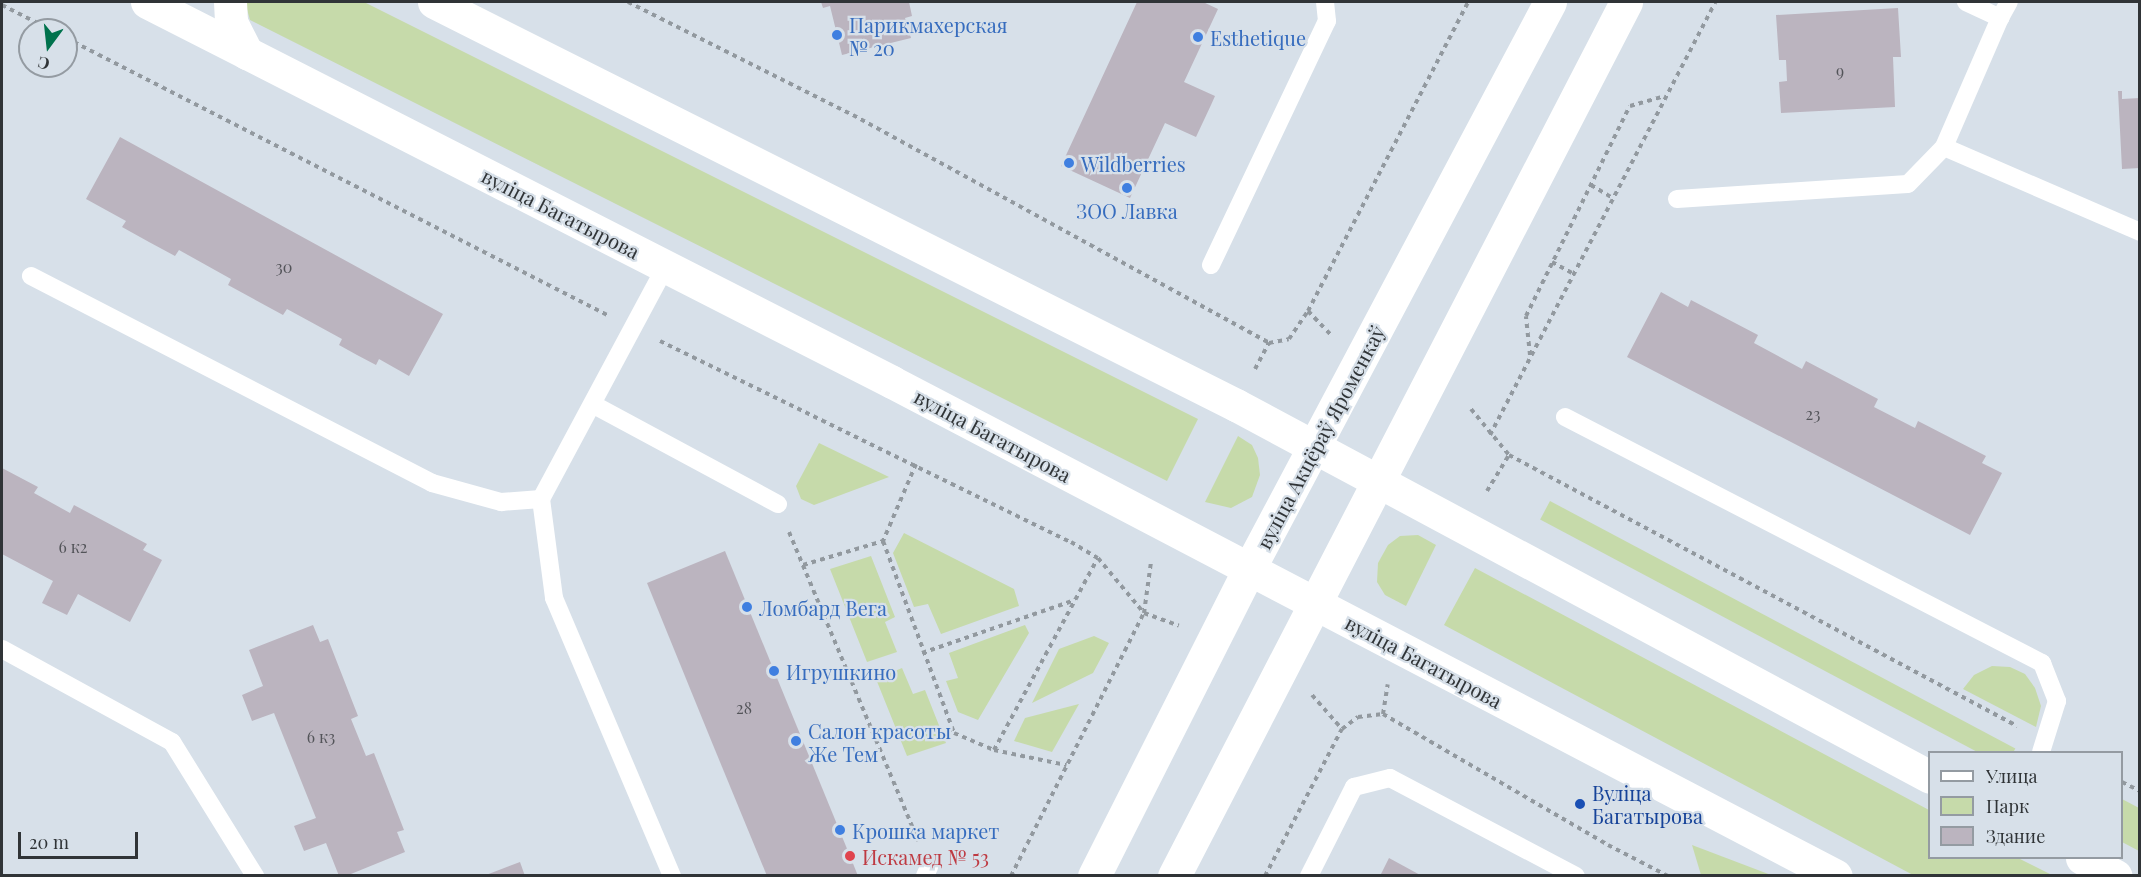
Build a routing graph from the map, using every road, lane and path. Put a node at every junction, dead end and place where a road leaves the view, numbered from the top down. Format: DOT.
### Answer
graph roads {
  1 [pos="147,2"];
  2 [pos="230,2"];
  3 [pos="434,2"];
  4 [pos="628,2"];
  5 [pos="1324,2"];
  6 [pos="1468,2"];
  7 [pos="1550,2"];
  8 [pos="1626,2"];
  9 [pos="1715,2"];
  10 [pos="1966,2"];
  11 [pos="2009,2"];
  12 [pos="2,4"];
  13 [pos="28,18"];
  14 [pos="2000,18"];
  15 [pos="247,53"];
  16 [pos="1666,96"];
  17 [pos="1944,147"];
  18 [pos="1591,185"];
  19 [pos="1613,198"];
  20 [pos="1677,199"];
  21 [pos="2139,232"];
  22 [pos="1552,262"];
  23 [pos="1211,265"];
  24 [pos="666,266"];
  25 [pos="1574,273"];
  26 [pos="31,276"];
  27 [pos="1308,311"];
  28 [pos="1333,336"];
  29 [pos="1269,342"];
  30 [pos="1530,357"];
  31 [pos="1255,369"];
  32 [pos="594,405"];
  33 [pos="1471,409"];
  34 [pos="1565,417"];
  35 [pos="1490,435"];
  36 [pos="1316,450"];
  37 [pos="1509,455"];
  38 [pos="916,464"];
  39 [pos="1377,483"];
  40 [pos="1487,491"];
  41 [pos="541,499"];
  42 [pos="777,504"];
  43 [pos="883,542"];
  44 [pos="1098,558"];
  45 [pos="1151,562"];
  46 [pos="803,565"];
  47 [pos="1249,569"];
  48 [pos="1076,600"];
  49 [pos="1316,605"];
  50 [pos="1144,613"];
  51 [pos="1181,626"];
  52 [pos="2,649"];
  53 [pos="922,653"];
  54 [pos="1389,677"];
  55 [pos="1312,694"];
  56 [pos="1383,714"];
  57 [pos="1342,729"];
  58 [pos="2044,747"];
  59 [pos="994,750"];
  60 [pos="1066,765"];
  61 [pos="1928,776"];
  62 [pos="2123,783"];
  63 [pos="2139,791"];
  64 [pos="2084,859"];
  65 [pos="927,871"];
  66 [pos="255,876"];
  67 [pos="672,876"];
  68 [pos="1011,876"];
  69 [pos="1094,876"];
  70 [pos="1174,876"];
  71 [pos="1309,876"];
  72 [pos="1576,876"];
  73 [pos="1836,876"];
  74 [pos="2116,876"];
  1 -- 15 [label="street, вуліца Багатырова"];
  2 -- 15 [label="street"];
  3 -- 36 [label="street"];
  4 -- 29 [label="path"];
  5 -- 23 [label="lane"];
  6 -- 27 [label="path"];
  7 -- 36 [label="street, вуліца Акцёраў Яроменкаў"];
  8 -- 39 [label="street"];
  9 -- 16 [label="path"];
  10 -- 14 [label="lane"];
  11 -- 14 [label="lane"];
  12 -- 13 [label="path"];
  14 -- 17 [label="lane"];
  15 -- 24 [label="street, вуліца Багатырова"];
  16 -- 18 [label="path"];
  16 -- 19 [label="path"];
  17 -- 20 [label="lane"];
  17 -- 21 [label="lane"];
  18 -- 19 [label="path"];
  18 -- 22 [label="path"];
  19 -- 25 [label="path"];
  22 -- 25 [label="path"];
  22 -- 30 [label="path"];
  24 -- 32 [label="lane"];
  24 -- 47 [label="street, вуліца Багатырова"];
  25 -- 30 [label="path"];
  26 -- 41 [label="lane"];
  27 -- 28 [label="path"];
  27 -- 29 [label="path"];
  29 -- 31 [label="path"];
  30 -- 35 [label="path"];
  32 -- 41 [label="lane"];
  32 -- 42 [label="lane"];
  33 -- 35 [label="path"];
  34 -- 58 [label="lane"];
  35 -- 37 [label="path"];
  36 -- 39 [label="street"];
  36 -- 47 [label="street, вуліца Акцёраў Яроменкаў"];
  37 -- 40 [label="path"];
  37 -- 58 [label="path"];
  38 -- 43 [label="path"];
  39 -- 49 [label="street"];
  39 -- 61 [label="street"];
  41 -- 67 [label="lane"];
  42 -- 46 [label="path"];
  43 -- 46 [label="path"];
  43 -- 53 [label="path"];
  44 -- 48 [label="path"];
  45 -- 50 [label="path"];
  46 -- 65 [label="path"];
  47 -- 49 [label="street, вуліца Багатырова"];
  47 -- 69 [label="street, вуліца Акцёраў Яроменкаў"];
  48 -- 53 [label="path"];
  48 -- 59 [label="path"];
  49 -- 70 [label="street"];
  49 -- 73 [label="street, вуліца Багатырова"];
  50 -- 51 [label="path"];
  50 -- 60 [label="path"];
  52 -- 66 [label="lane"];
  53 -- 59 [label="path"];
  54 -- 56 [label="path"];
  55 -- 57 [label="path"];
  59 -- 60 [label="path"];
  60 -- 68 [label="path"];
  62 -- 63 [label="path"];
  64 -- 74 [label="street"];
  71 -- 72 [label="lane"];
}
